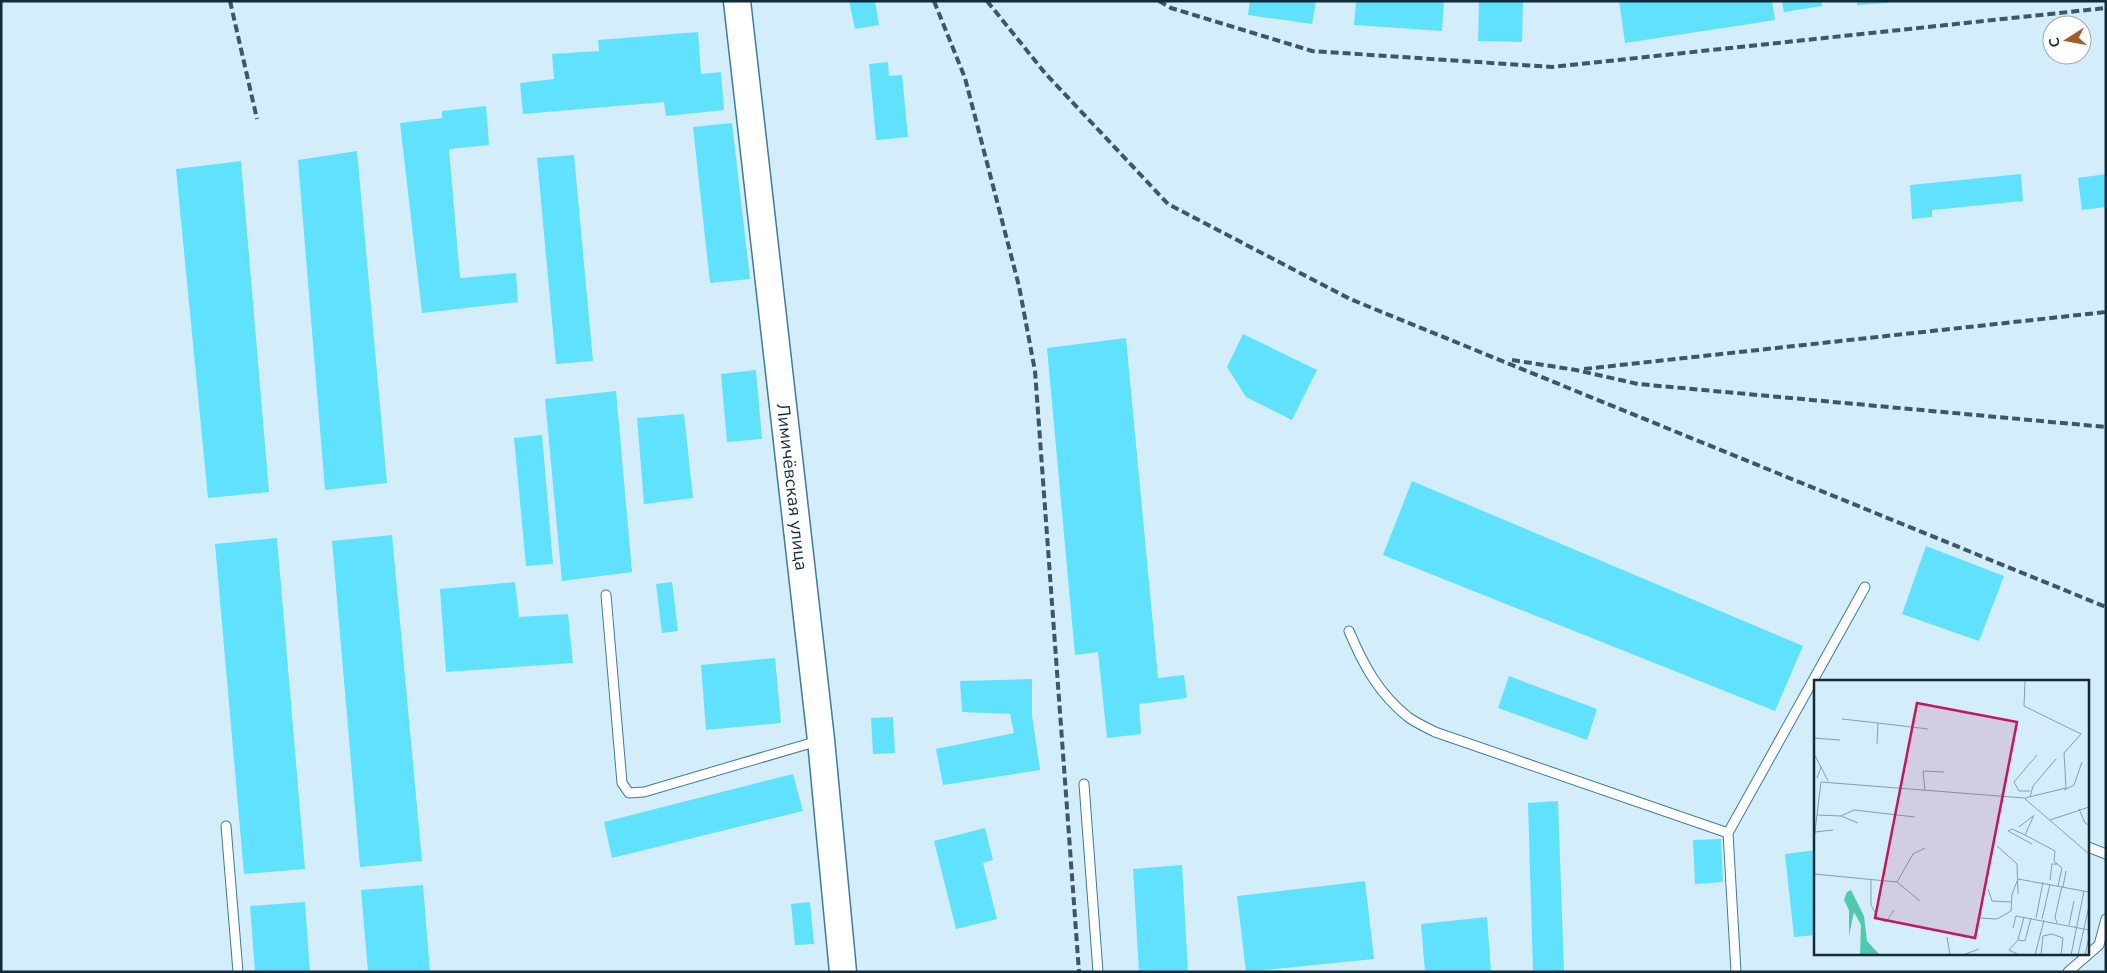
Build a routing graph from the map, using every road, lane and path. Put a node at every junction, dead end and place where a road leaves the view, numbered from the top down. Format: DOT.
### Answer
graph roads {
  1 [pos="737,1"];
  2 [pos="1865,586"];
  3 [pos="606,595"];
  4 [pos="1349,631"];
  5 [pos="821,740"];
  6 [pos="1084,784"];
  7 [pos="226,826"];
  8 [pos="1728,834"];
  9 [pos="2090,848"];
  10 [pos="2106,854"];
  11 [pos="2106,919"];
  12 [pos="2090,952"];
  13 [pos="2086,956"];
  14 [pos="238,972"];
  15 [pos="843,972"];
  16 [pos="1098,972"];
  17 [pos="1736,972"];
  18 [pos="2068,972"];
  1 -- 5 [label="main road, Лимичёвская улица"];
  2 -- 8 [label="lane"];
  3 -- 5 [label="lane"];
  4 -- 8 [label="lane"];
  5 -- 15 [label="main road, Лимичёвская улица"];
  6 -- 16 [label="lane"];
  7 -- 14 [label="lane"];
  8 -- 17 [label="lane"];
  9 -- 10 [label="lane"];
  11 -- 12 [label="lane"];
  13 -- 18 [label="lane"];
}
